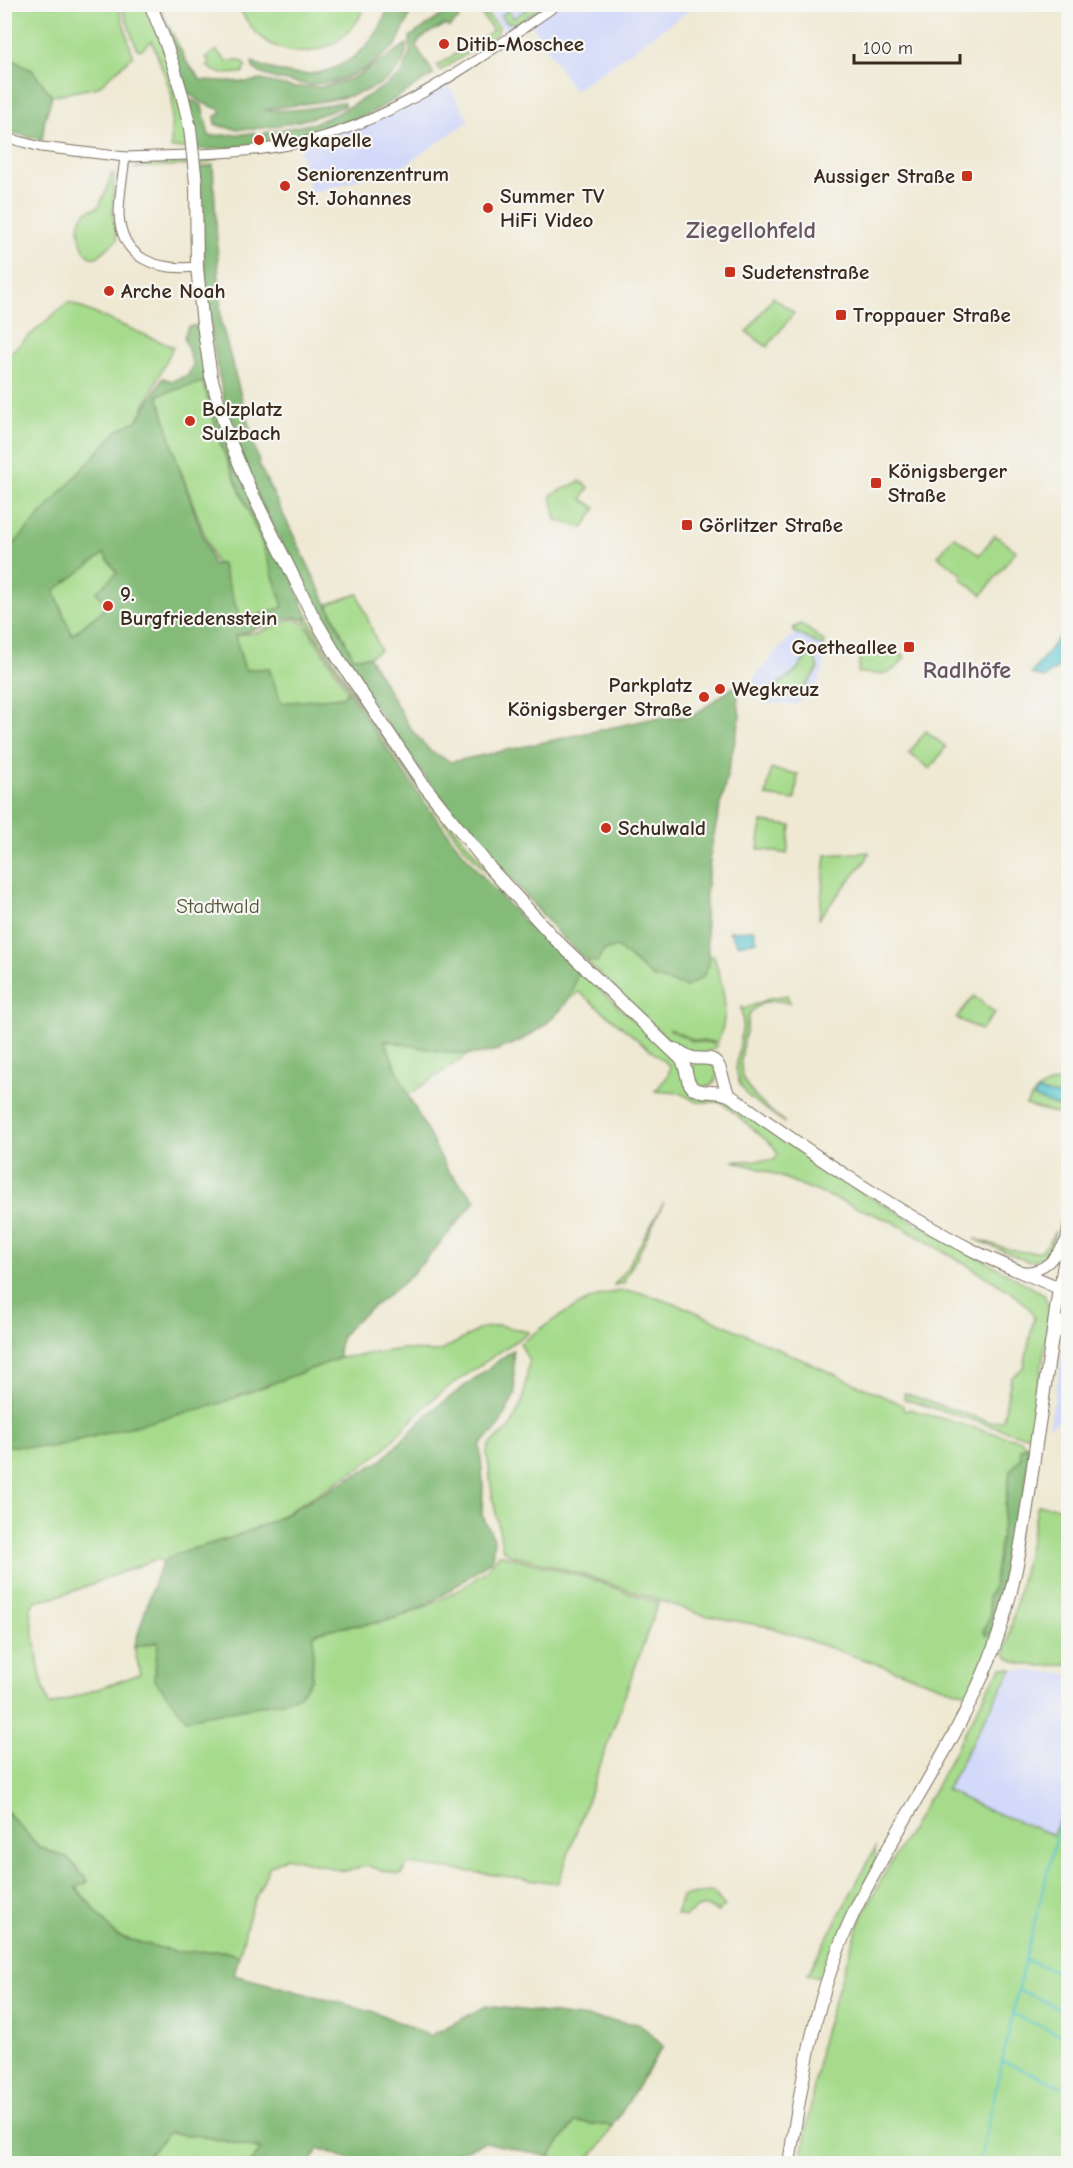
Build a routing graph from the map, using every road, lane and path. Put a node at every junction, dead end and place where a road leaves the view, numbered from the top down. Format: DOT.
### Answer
graph roads {
  1 [pos="150,4"];
  2 [pos="558,4"];
  3 [pos="4,137"];
  4 [pos="198,154"];
  5 [pos="188,155"];
  6 [pos="125,157"];
  7 [pos="197,267"];
  8 [pos="666,1044"];
  9 [pos="698,1058"];
  10 [pos="687,1070"];
  11 [pos="721,1076"];
  12 [pos="708,1091"];
  13 [pos="729,1095"];
  14 [pos="1068,1224"];
  15 [pos="1066,1238"];
  16 [pos="1017,1270"];
  17 [pos="1064,1290"];
  18 [pos="1068,1318"];
  19 [pos="1052,1337"];
  20 [pos="789,2163"];
  1 -- 7 [label="main road, bridge"];
  2 -- 4 [label="street"];
  3 -- 6 [label="street"];
  5 -- 6 [label="street"];
  6 -- 7 [label="street"];
  7 -- 8 [label="main road"];
  8 -- 9 [label="main road"];
  8 -- 10 [label="main road"];
  9 -- 10 [label="main road"];
  9 -- 11 [label="main road"];
  10 -- 12 [label="main road"];
  11 -- 12 [label="main road"];
  11 -- 13 [label="main road"];
  12 -- 13 [label="main road"];
  13 -- 16 [label="main road"];
  14 -- 15 [label="street"];
  15 -- 16 [label="street"];
  15 -- 17 [label="street"];
  16 -- 17 [label="main road"];
  17 -- 19 [label="main road"];
  18 -- 19 [label="main road"];
  19 -- 20 [label="main road"];
}
